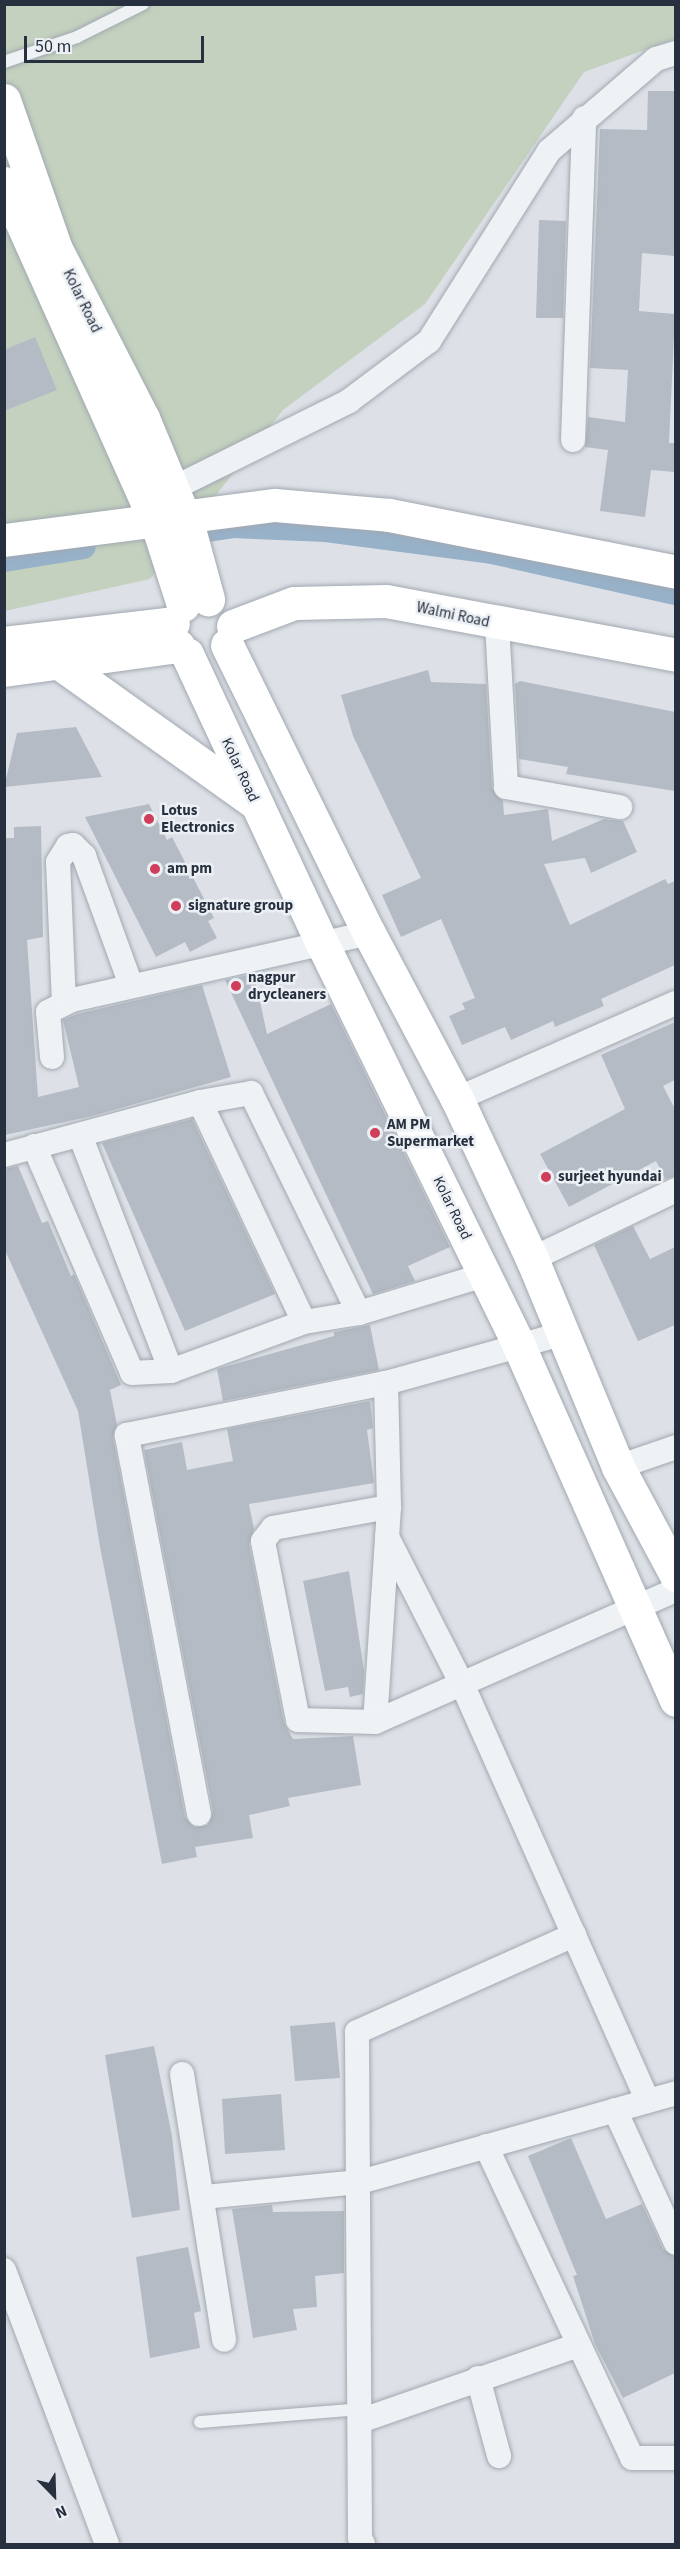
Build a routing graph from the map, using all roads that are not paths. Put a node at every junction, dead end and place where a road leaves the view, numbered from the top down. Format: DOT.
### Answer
graph roads {
  1 [pos="143,4"];
  2 [pos="675,53"];
  3 [pos="4,62"];
  4 [pos="4,100"];
  5 [pos="584,118"];
  6 [pos="4,183"];
  7 [pos="573,440"];
  8 [pos="171,516"];
  9 [pos="4,540"];
  10 [pos="675,572"];
  11 [pos="187,611"];
  12 [pos="497,624"];
  13 [pos="230,636"];
  14 [pos="15,655"];
  15 [pos="675,655"];
  16 [pos="58,662"];
  17 [pos="256,803"];
  18 [pos="620,807"];
  19 [pos="369,933"];
  20 [pos="322,943"];
  21 [pos="131,985"];
  22 [pos="675,1003"];
  23 [pos="64,1004"];
  24 [pos="52,1057"];
  25 [pos="457,1100"];
  26 [pos="200,1102"];
  27 [pos="80,1135"];
  28 [pos="34,1146"];
  29 [pos="4,1155"];
  30 [pos="675,1190"];
  31 [pos="532,1259"];
  32 [pos="484,1275"];
  33 [pos="359,1313"];
  34 [pos="304,1322"];
  35 [pos="562,1334"];
  36 [pos="519,1346"];
  37 [pos="171,1371"];
  38 [pos="386,1383"];
  39 [pos="675,1447"];
  40 [pos="618,1467"];
  41 [pos="389,1507"];
  42 [pos="387,1536"];
  43 [pos="675,1575"];
  44 [pos="675,1590"];
  45 [pos="632,1609"];
  46 [pos="463,1686"];
  47 [pos="675,1700"];
  48 [pos="375,1722"];
  49 [pos="199,1814"];
  50 [pos="574,1935"];
  51 [pos="182,2074"];
  52 [pos="675,2093"];
  53 [pos="648,2101"];
  54 [pos="615,2110"];
  55 [pos="486,2146"];
  56 [pos="360,2182"];
  57 [pos="204,2197"];
  58 [pos="675,2243"];
  59 [pos="4,2270"];
  60 [pos="224,2340"];
  61 [pos="578,2345"];
  62 [pos="478,2378"];
  63 [pos="360,2415"];
  64 [pos="200,2422"];
  65 [pos="499,2456"];
  66 [pos="675,2458"];
  67 [pos="107,2544"];
  68 [pos="363,2544"];
  1 -- 3 [label="lane"];
  2 -- 5 [label="street"];
  4 -- 8 [label="main road, Kolar Road"];
  5 -- 7 [label="street"];
  5 -- 8 [label="street"];
  6 -- 8 [label="main road, Kolar Road"];
  8 -- 9 [label="main road"];
  8 -- 10 [label="main road"];
  8 -- 11 [label="main road, Kolar Road"];
  11 -- 13 [label="main road"];
  11 -- 13 [label="main road, Walmi Road"];
  11 -- 14 [label="main road"];
  11 -- 16 [label="main road"];
  11 -- 17 [label="main road, Kolar Road"];
  12 -- 13 [label="main road, Walmi Road"];
  12 -- 15 [label="main road, Walmi Road"];
  12 -- 18 [label="street"];
  13 -- 19 [label="main road"];
  14 -- 16 [label="main road"];
  16 -- 17 [label="main road"];
  17 -- 20 [label="main road, Kolar Road"];
  19 -- 20 [label="street"];
  19 -- 25 [label="main road"];
  20 -- 21 [label="street"];
  20 -- 32 [label="main road, Kolar Road"];
  21 -- 23 [label="street"];
  21 -- 23 [label="street"];
  22 -- 25 [label="street"];
  23 -- 24 [label="street"];
  25 -- 31 [label="main road"];
  26 -- 27 [label="street"];
  26 -- 33 [label="street"];
  26 -- 34 [label="street"];
  27 -- 28 [label="street"];
  27 -- 37 [label="street"];
  28 -- 29 [label="street"];
  28 -- 37 [label="street"];
  30 -- 31 [label="street"];
  31 -- 32 [label="main road"];
  31 -- 35 [label="main road"];
  32 -- 33 [label="street"];
  32 -- 36 [label="main road, Kolar Road"];
  33 -- 34 [label="street"];
  34 -- 37 [label="street"];
  35 -- 36 [label="street"];
  35 -- 40 [label="main road"];
  36 -- 38 [label="street"];
  36 -- 45 [label="main road, Kolar Road"];
  38 -- 41 [label="street"];
  38 -- 49 [label="street"];
  39 -- 40 [label="street"];
  40 -- 43 [label="main road"];
  41 -- 42 [label="street"];
  41 -- 48 [label="street"];
  42 -- 46 [label="street"];
  42 -- 48 [label="street"];
  44 -- 45 [label="street"];
  45 -- 46 [label="street"];
  45 -- 47 [label="main road, Kolar Road"];
  46 -- 48 [label="street"];
  46 -- 50 [label="street"];
  50 -- 53 [label="street"];
  50 -- 56 [label="street"];
  51 -- 57 [label="street"];
  52 -- 53 [label="street"];
  53 -- 54 [label="street"];
  54 -- 55 [label="street"];
  54 -- 58 [label="street"];
  55 -- 56 [label="street"];
  55 -- 61 [label="street"];
  56 -- 57 [label="street"];
  56 -- 63 [label="street"];
  57 -- 60 [label="street"];
  59 -- 67 [label="street"];
  61 -- 62 [label="street"];
  61 -- 66 [label="street"];
  62 -- 63 [label="street"];
  62 -- 65 [label="street"];
  63 -- 64 [label="lane"];
  63 -- 68 [label="street"];
}
